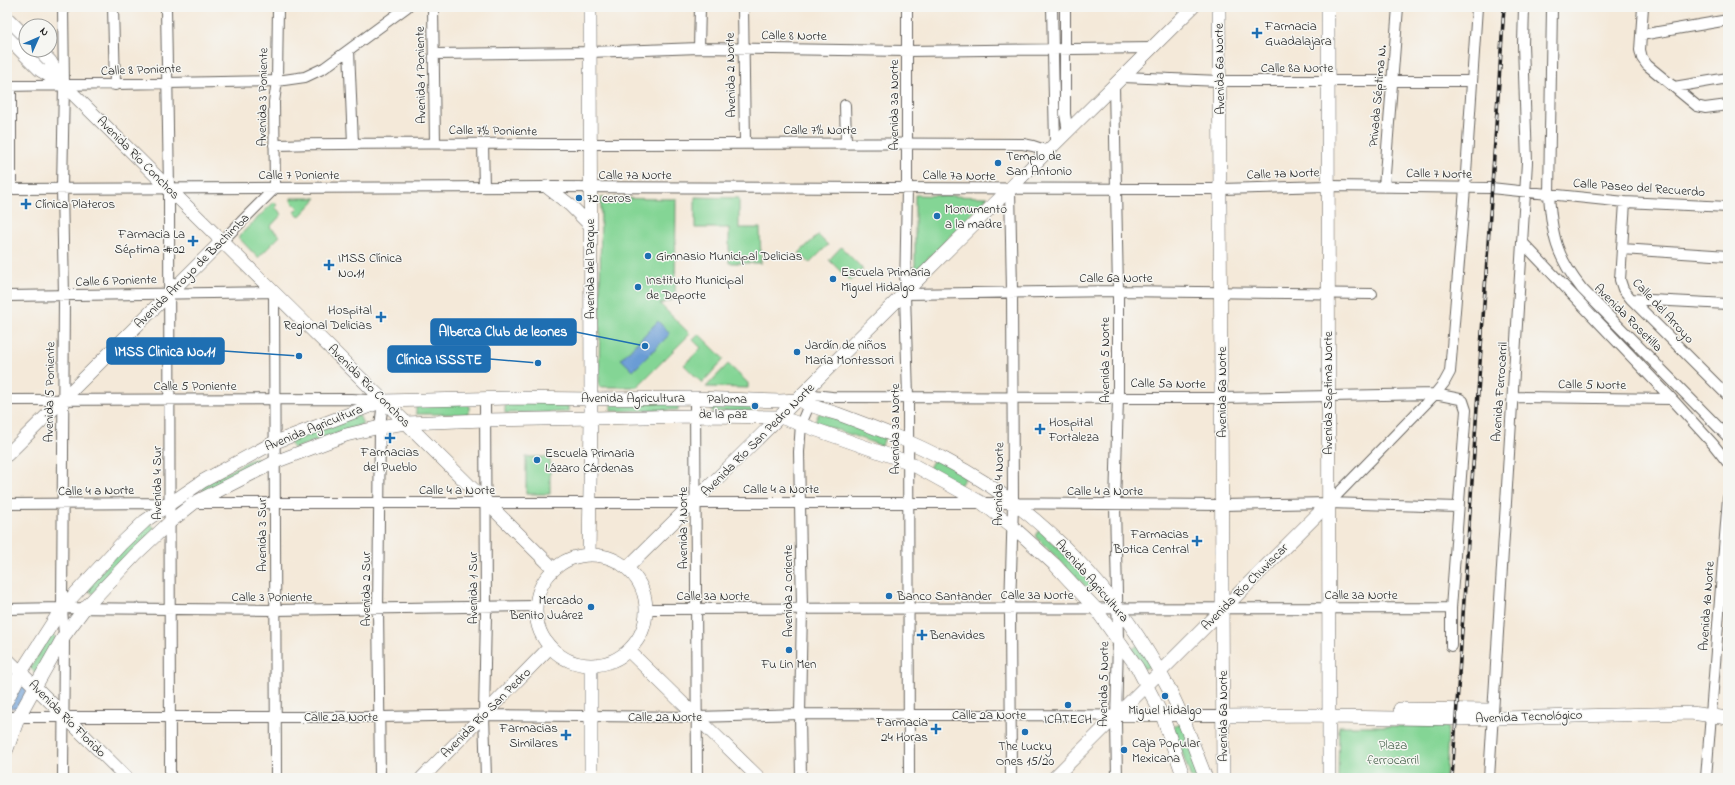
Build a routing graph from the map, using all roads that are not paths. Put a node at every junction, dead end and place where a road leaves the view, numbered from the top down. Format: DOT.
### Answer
graph roads {
  1 [pos="63,7"];
  2 [pos="113,7"];
  3 [pos="166,7"];
  4 [pos="278,7"];
  5 [pos="407,7"];
  6 [pos="433,7"];
  7 [pos="590,7"];
  8 [pos="700,7"];
  9 [pos="743,7"];
  10 [pos="907,7"];
  11 [pos="1052,7"];
  12 [pos="1065,7"];
  13 [pos="1193,7"];
  14 [pos="1219,7"];
  15 [pos="1328,7"];
  16 [pos="1398,7"];
  17 [pos="1477,7"];
  18 [pos="1524,7"];
  19 [pos="1552,7"];
  20 [pos="1643,7"];
  21 [pos="7,18"];
  22 [pos="1728,20"];
  23 [pos="18,29"];
  24 [pos="1641,36"];
  25 [pos="7,37"];
  26 [pos="699,48"];
  27 [pos="1052,48"];
  28 [pos="1064,48"];
  29 [pos="1153,48"];
  30 [pos="743,49"];
  31 [pos="349,50"];
  32 [pos="907,51"];
  33 [pos="590,52"];
  34 [pos="434,54"];
  35 [pos="47,58"];
  36 [pos="1728,78"];
  37 [pos="277,81"];
  38 [pos="1118,81"];
  39 [pos="1328,81"];
  40 [pos="1392,81"];
  41 [pos="1472,81"];
  42 [pos="167,82"];
  43 [pos="1220,82"];
  44 [pos="64,85"];
  45 [pos="115,85"];
  46 [pos="9,86"];
  47 [pos="1674,87"];
  48 [pos="845,105"];
  49 [pos="1728,105"];
  50 [pos="1068,132"];
  51 [pos="846,142"];
  52 [pos="353,143"];
  53 [pos="435,143"];
  54 [pos="483,144"];
  55 [pos="590,144"];
  56 [pos="745,144"];
  57 [pos="907,144"];
  58 [pos="274,145"];
  59 [pos="1052,148"];
  60 [pos="1328,186"];
  61 [pos="547,187"];
  62 [pos="1384,187"];
  63 [pos="62,188"];
  64 [pos="275,188"];
  65 [pos="484,188"];
  66 [pos="590,188"];
  67 [pos="907,188"];
  68 [pos="1465,188"];
  69 [pos="9,189"];
  70 [pos="169,189"];
  71 [pos="1010,189"];
  72 [pos="1115,189"];
  73 [pos="1221,189"];
  74 [pos="1525,191"];
  75 [pos="1549,195"];
  76 [pos="1625,202"];
  77 [pos="1728,207"];
  78 [pos="590,225"];
  79 [pos="222,241"];
  80 [pos="1523,243"];
  81 [pos="1622,249"];
  82 [pos="1728,256"];
  83 [pos="1012,291"];
  84 [pos="1118,291"];
  85 [pos="169,292"];
  86 [pos="274,292"];
  87 [pos="1221,292"];
  88 [pos="1328,293"];
  89 [pos="905,294"];
  90 [pos="1372,294"];
  91 [pos="7,296"];
  92 [pos="64,296"];
  93 [pos="1631,299"];
  94 [pos="1728,304"];
  95 [pos="1435,394"];
  96 [pos="1328,396"];
  97 [pos="1728,396"];
  98 [pos="908,397"];
  99 [pos="1118,397"];
  100 [pos="1513,397"];
  101 [pos="485,398"];
  102 [pos="695,398"];
  103 [pos="1222,398"];
  104 [pos="64,399"];
  105 [pos="170,399"];
  106 [pos="591,399"];
  107 [pos="1012,399"];
  108 [pos="1672,399"];
  109 [pos="7,400"];
  110 [pos="273,400"];
  111 [pos="804,400"];
  112 [pos="383,401"];
  113 [pos="696,416"];
  114 [pos="591,418"];
  115 [pos="780,418"];
  116 [pos="485,420"];
  117 [pos="406,423"];
  118 [pos="802,424"];
  119 [pos="380,427"];
  120 [pos="1728,437"];
  121 [pos="908,442"];
  122 [pos="273,443"];
  123 [pos="7,454"];
  124 [pos="275,462"];
  125 [pos="908,462"];
  126 [pos="1728,463"];
  127 [pos="1728,498"];
  128 [pos="486,502"];
  129 [pos="695,502"];
  130 [pos="170,503"];
  131 [pos="194,503"];
  132 [pos="274,503"];
  133 [pos="380,503"];
  134 [pos="590,503"];
  135 [pos="800,503"];
  136 [pos="908,503"];
  137 [pos="982,503"];
  138 [pos="1329,503"];
  139 [pos="7,504"];
  140 [pos="1014,504"];
  141 [pos="62,505"];
  142 [pos="1116,505"];
  143 [pos="1222,505"];
  144 [pos="1458,507"];
  145 [pos="170,522"];
  146 [pos="1012,526"];
  147 [pos="589,555"];
  148 [pos="627,568"];
  149 [pos="554,569"];
  150 [pos="536,606"];
  151 [pos="486,607"];
  152 [pos="62,608"];
  153 [pos="802,608"];
  154 [pos="909,608"];
  155 [pos="1095,608"];
  156 [pos="1117,608"];
  157 [pos="1330,608"];
  158 [pos="1451,608"];
  159 [pos="7,609"];
  160 [pos="84,609"];
  161 [pos="170,609"];
  162 [pos="378,609"];
  163 [pos="647,609"];
  164 [pos="696,609"];
  165 [pos="1010,609"];
  166 [pos="1223,609"];
  167 [pos="275,610"];
  168 [pos="64,636"];
  169 [pos="1118,640"];
  170 [pos="1451,646"];
  171 [pos="550,647"];
  172 [pos="629,651"];
  173 [pos="7,659"];
  174 [pos="591,665"];
  175 [pos="20,672"];
  176 [pos="1160,672"];
  177 [pos="1147,685"];
  178 [pos="35,687"];
  179 [pos="7,700"];
  180 [pos="1728,712"];
  181 [pos="1712,713"];
  182 [pos="800,714"];
  183 [pos="909,714"];
  184 [pos="1328,714"];
  185 [pos="1492,714"];
  186 [pos="484,715"];
  187 [pos="1010,715"];
  188 [pos="1162,715"];
  189 [pos="13,716"];
  190 [pos="64,716"];
  191 [pos="170,716"];
  192 [pos="1117,716"];
  193 [pos="1182,716"];
  194 [pos="1223,716"];
  195 [pos="276,717"];
  196 [pos="381,717"];
  197 [pos="591,717"];
  198 [pos="696,717"];
  199 [pos="1728,718"];
  200 [pos="7,749"];
  201 [pos="63,778"];
  202 [pos="127,778"];
  203 [pos="170,778"];
  204 [pos="276,778"];
  205 [pos="380,778"];
  206 [pos="422,778"];
  207 [pos="486,778"];
  208 [pos="591,778"];
  209 [pos="697,778"];
  210 [pos="759,778"];
  211 [pos="801,778"];
  212 [pos="909,778"];
  213 [pos="1011,778"];
  214 [pos="1054,778"];
  215 [pos="1117,778"];
  216 [pos="1184,778"];
  217 [pos="1206,778"];
  218 [pos="1224,778"];
  219 [pos="1329,778"];
  220 [pos="1489,778"];
  221 [pos="1706,778"];
  1 -- 44 [label="street, Avenida 5 Poniente"];
  2 -- 45 [label="street"];
  3 -- 42 [label="street, Avenida 4 Sur"];
  4 -- 37 [label="street, Avenida 3 Poniente"];
  5 -- 31 [label="street, Calle 8 Poniente"];
  6 -- 34 [label="street, Avenida 1 Poniente"];
  7 -- 33 [label="main road, Avenida del Parque"];
  8 -- 26 [label="street"];
  9 -- 30 [label="street, Avenida 2 Norte"];
  10 -- 32 [label="street, Avenida 3a Norte"];
  11 -- 27 [label="street"];
  12 -- 28 [label="street"];
  13 -- 29 [label="main road, Avenida Río San Pedro Norte"];
  14 -- 43 [label="main road, Avenida 6a Norte"];
  15 -- 39 [label="main road, Avenida Septima Norte"];
  16 -- 40 [label="street, Privada Séptima N."];
  17 -- 41 [label="street"];
  18 -- 74 [label="street, Avenida Ferrocarril"];
  19 -- 75 [label="street"];
  20 -- 24 [label="street"];
  21 -- 23 [label="main road"];
  22 -- 24 [label="street"];
  24 -- 47 [label="street"];
  25 -- 44 [label="main road, Avenida Río Conchos"];
  26 -- 30 [label="street, Calle 8 Norte"];
  26 -- 33 [label="street, Calle 8 Norte"];
  27 -- 28 [label="street, Calle 8 Norte"];
  27 -- 32 [label="street, Calle 8 Norte"];
  27 -- 59 [label="street"];
  28 -- 29 [label="street, Calle 8 Norte"];
  28 -- 50 [label="street"];
  29 -- 38 [label="main road, Avenida Río San Pedro Norte"];
  30 -- 32 [label="street, Calle 8 Norte"];
  30 -- 56 [label="street, Avenida 2 Norte"];
  31 -- 37 [label="street, Calle 8 Poniente"];
  31 -- 52 [label="street"];
  32 -- 57 [label="street, Avenida 3a Norte"];
  33 -- 34 [label="street, Calle 8 Norte"];
  33 -- 55 [label="main road, Avenida del Parque"];
  34 -- 53 [label="street, Avenida 1 Poniente"];
  35 -- 44 [label="main road, Avenida Río Conchos"];
  36 -- 47 [label="street"];
  37 -- 42 [label="street, Calle 8 Poniente"];
  37 -- 58 [label="street, Avenida 3 Poniente"];
  38 -- 43 [label="street, Calle 8a Norte"];
  38 -- 50 [label="main road, Avenida Río San Pedro Norte"];
  38 -- 72 [label="street, Avenida 5 Norte"];
  39 -- 40 [label="street, Calle 8a Norte"];
  39 -- 43 [label="street, Calle 8a Norte"];
  39 -- 60 [label="main road, Avenida Septima Norte"];
  40 -- 41 [label="street, Calle 8a Norte"];
  40 -- 62 [label="street, Privada Séptima N."];
  41 -- 68 [label="street"];
  42 -- 45 [label="street, Calle 8 Poniente"];
  42 -- 70 [label="street, Avenida 4 Sur"];
  43 -- 73 [label="main road, Avenida 6a Norte"];
  44 -- 45 [label="street, Calle 8 Poniente"];
  44 -- 46 [label="street, Calle 8 Poniente"];
  44 -- 63 [label="street, Avenida 5 Poniente"];
  44 -- 70 [label="main road, Avenida Río Conchos"];
  46 -- 69 [label="street"];
  47 -- 49 [label="street"];
  48 -- 51 [label="street"];
  50 -- 59 [label="main road, Avenida Río San Pedro Norte"];
  51 -- 56 [label="street, Calle 7½ Norte"];
  51 -- 57 [label="street, Calle 7½ Norte"];
  52 -- 53 [label="street, Calle 7½ Poniente"];
  52 -- 58 [label="street, Calle 7½ Poniente"];
  53 -- 54 [label="street, Calle 7½ Poniente"];
  54 -- 55 [label="street, Calle 7½ Poniente"];
  54 -- 65 [label="street"];
  55 -- 56 [label="street, Calle 7½ Norte"];
  55 -- 66 [label="main road, Avenida del Parque"];
  57 -- 59 [label="street, Calle 7½ Norte"];
  57 -- 67 [label="street, Avenida 3a Norte"];
  58 -- 64 [label="street, Avenida 3 Poniente"];
  59 -- 71 [label="main road, Avenida Río San Pedro Norte"];
  60 -- 62 [label="street, Calle 7 Norte"];
  60 -- 73 [label="street, Calle 7a Norte"];
  60 -- 88 [label="main road, Avenida Septima Norte"];
  61 -- 65 [label="street, Calle 7 Poniente"];
  61 -- 66 [label="street, Calle 7 Poniente"];
  61 -- 78 [label="main road"];
  62 -- 68 [label="street, Calle 7 Norte"];
  63 -- 69 [label="street, Calle 7 Poniente"];
  63 -- 70 [label="street, Calle 7 Poniente"];
  63 -- 92 [label="street, Avenida 5 Poniente"];
  64 -- 65 [label="street, Calle 7 Poniente"];
  64 -- 70 [label="street, Calle 7 Poniente"];
  64 -- 79 [label="street, Avenida Arroyo de Bachimba"];
  66 -- 67 [label="street, Calle 7a Norte"];
  66 -- 78 [label="main road, Avenida del Parque"];
  67 -- 71 [label="street, Calle 7a Norte"];
  67 -- 89 [label="street, Avenida 3a Norte"];
  68 -- 74 [label="street, Calle 7 Norte"];
  68 -- 95 [label="street"];
  70 -- 79 [label="main road, Avenida Río Conchos"];
  70 -- 85 [label="street, Avenida 4 Sur"];
  71 -- 72 [label="street, Calle 7a Norte"];
  71 -- 83 [label="street, Avenida 4 Norte"];
  71 -- 89 [label="main road, Avenida Río San Pedro Norte"];
  72 -- 73 [label="street, Calle 7a Norte"];
  72 -- 84 [label="street, Avenida 5 Norte"];
  73 -- 87 [label="main road, Avenida 6a Norte"];
  74 -- 75 [label="street, Calle 7 Norte"];
  74 -- 80 [label="street, Avenida Ferrocarril"];
  75 -- 76 [label="street, Calle Paseo del Recuerdo"];
  75 -- 120 [label="street, Avenida Rosetilla"];
  76 -- 77 [label="street, Calle Paseo del Recuerdo"];
  76 -- 81 [label="street, Calle del Arroyo"];
  78 -- 106 [label="main road, Avenida del Parque"];
  79 -- 85 [label="main road, Avenida Arroyo de Bachimba"];
  79 -- 86 [label="main road, Avenida Río Conchos"];
  80 -- 100 [label="street, Avenida Ferrocarril"];
  80 -- 108 [label="street, Avenida Rosetilla"];
  81 -- 82 [label="street"];
  81 -- 93 [label="street, Calle del Arroyo"];
  83 -- 84 [label="street, Calle 6a Norte"];
  83 -- 89 [label="street, Calle 6a Norte"];
  83 -- 107 [label="street, Avenida 4 Norte"];
  84 -- 87 [label="street, Calle 6a Norte"];
  84 -- 99 [label="street, Avenida 5 Norte"];
  85 -- 86 [label="street, Calle 6 Poniente"];
  85 -- 92 [label="street, Calle 6 Poniente"];
  85 -- 104 [label="main road, Avenida Arroyo de Bachimba"];
  85 -- 105 [label="street, Avenida 4 Sur"];
  86 -- 110 [label="street, Avenida 3 Sur"];
  86 -- 112 [label="main road, Avenida Río Conchos"];
  87 -- 88 [label="street, Calle 6a Norte"];
  87 -- 103 [label="main road, Avenida 6a Norte"];
  88 -- 90 [label="street, Calle 6a Norte"];
  88 -- 96 [label="main road, Avenida Septima Norte"];
  89 -- 98 [label="street, Avenida 3a Norte"];
  89 -- 111 [label="main road, Avenida Río San Pedro Norte"];
  91 -- 92 [label="street, Calle 6 Poniente"];
  92 -- 104 [label="street, Avenida 5 Poniente"];
  93 -- 94 [label="street"];
  93 -- 97 [label="street, Calle del Arroyo"];
  95 -- 96 [label="street, Calle 5a Norte"];
  95 -- 138 [label="street, Avenida Río Chuviscar"];
  95 -- 144 [label="street, Calle 5a Norte"];
  96 -- 103 [label="street, Calle 5a Norte"];
  96 -- 138 [label="main road, Avenida Septima Norte"];
  98 -- 107 [label="street, Calle 5a Norte"];
  98 -- 111 [label="street, Calle 5a Norte"];
  98 -- 121 [label="street, Avenida 3a Norte"];
  99 -- 103 [label="street, Calle 5a Norte"];
  99 -- 107 [label="street, Calle 5a Norte"];
  99 -- 142 [label="street, Avenida 5 Norte"];
  100 -- 108 [label="street, Calle 5 Norte"];
  100 -- 185 [label="street, Avenida Ferrocarril"];
  101 -- 106 [label="main road, Avenida Agricultura"];
  101 -- 112 [label="main road, Avenida Agricultura"];
  101 -- 116 [label="street, Avenida 1 Sur"];
  102 -- 106 [label="main road, Avenida Agricultura"];
  102 -- 111 [label="main road, Avenida Agricultura"];
  102 -- 113 [label="street, Avenida 1 Norte"];
  103 -- 143 [label="main road, Avenida 6a Norte"];
  104 -- 105 [label="street, Calle 5 Poniente"];
  104 -- 109 [label="street, Calle 5 Poniente"];
  104 -- 123 [label="main road, Avenida Arroyo de Bachimba"];
  104 -- 141 [label="street, Avenida 5 Poniente"];
  105 -- 110 [label="street, Calle 5 Poniente"];
  105 -- 130 [label="street, Avenida 4 Sur"];
  106 -- 114 [label="main road, Avenida del Parque"];
  107 -- 140 [label="street, Avenida 4 Norte"];
  108 -- 126 [label="street, Avenida Rosetilla"];
  110 -- 112 [label="street, Calle 5 Poniente"];
  110 -- 122 [label="street, Avenida 3 Sur"];
  111 -- 115 [label="main road, Avenida Río San Pedro Norte"];
  111 -- 118 [label="street, Avenida 2 Oriente"];
  111 -- 121 [label="main road, Avenida Agricultura"];
  112 -- 117 [label="main road, Avenida Río Conchos"];
  112 -- 119 [label="street, Avenida 2 Sur"];
  112 -- 122 [label="main road, Avenida Agricultura"];
  113 -- 114 [label="main road, Avenida Agricultura"];
  113 -- 115 [label="main road, Avenida Agricultura"];
  113 -- 129 [label="street, Avenida 1 Norte"];
  114 -- 116 [label="main road, Avenida Agricultura"];
  114 -- 134 [label="main road, Avenida del Parque"];
  115 -- 118 [label="main road, Avenida Agricultura"];
  115 -- 129 [label="main road, Avenida Río San Pedro Norte"];
  116 -- 117 [label="main road, Avenida Agricultura"];
  116 -- 128 [label="street, Avenida 1 Sur"];
  117 -- 119 [label="main road, Avenida Agricultura"];
  117 -- 128 [label="main road, Avenida Río Conchos"];
  118 -- 125 [label="main road, Avenida Agricultura"];
  118 -- 135 [label="street, Avenida 2 Oriente"];
  119 -- 124 [label="main road, Avenida Agricultura"];
  119 -- 133 [label="street, Avenida 2 Sur"];
  121 -- 125 [label="street, Avenida 3a Norte"];
  121 -- 140 [label="main road, Avenida Agricultura"];
  122 -- 124 [label="street, Avenida 3 Sur"];
  122 -- 130 [label="main road, Avenida Agricultura"];
  124 -- 131 [label="main road, Avenida Agricultura"];
  124 -- 132 [label="street, Avenida 3 Sur"];
  125 -- 136 [label="street, Avenida 3a Norte"];
  125 -- 137 [label="main road, Avenida Agricultura"];
  127 -- 181 [label="street, Avenida 1a Norte"];
  128 -- 133 [label="street, Calle 4 a Norte"];
  128 -- 134 [label="street, Calle 4 a Norte"];
  128 -- 149 [label="main road, Avenida Río Conchos"];
  128 -- 151 [label="street, Avenida 1 Sur"];
  129 -- 134 [label="street, Calle 4 a Norte"];
  129 -- 135 [label="street, Calle 4 a Norte"];
  129 -- 148 [label="main road, Avenida Río San Pedro Norte"];
  129 -- 164 [label="street, Avenida 1 Norte"];
  130 -- 131 [label="street, Calle 4 a Norte"];
  130 -- 141 [label="street, Calle 4 a Norte"];
  130 -- 145 [label="street, Avenida 4 Sur"];
  130 -- 152 [label="main road, Avenida Agricultura"];
  131 -- 132 [label="street, Calle 4 a Norte"];
  131 -- 145 [label="main road, Avenida Agricultura"];
  132 -- 133 [label="street, Calle 4 a Norte"];
  132 -- 167 [label="street, Avenida 3 Sur"];
  133 -- 162 [label="street, Avenida 2 Sur"];
  134 -- 147 [label="main road, Avenida del Parque"];
  135 -- 136 [label="street, Calle 4 a Norte"];
  135 -- 153 [label="street, Avenida 2 Oriente"];
  136 -- 137 [label="street, Calle 4 a Norte"];
  136 -- 154 [label="street, Avenida 3a Norte"];
  137 -- 140 [label="street, Calle 4 a Norte"];
  137 -- 146 [label="main road, Avenida Agricultura"];
  138 -- 143 [label="street, Calle 4 a Norte"];
  138 -- 144 [label="street, Calle 4 a Norte"];
  138 -- 157 [label="main road, Avenida Septima Norte"];
  138 -- 166 [label="main road, Avenida Río Chuviscar"];
  139 -- 141 [label="street, Calle 4 a Norte"];
  140 -- 142 [label="street, Calle 4 a Norte"];
  140 -- 146 [label="street, Avenida 4 Norte"];
  140 -- 156 [label="main road, Avenida Agricultura"];
  141 -- 152 [label="street, Avenida 5 Poniente"];
  142 -- 143 [label="street, Calle 4 a Norte"];
  142 -- 156 [label="street, Avenida 5 Norte"];
  143 -- 166 [label="main road, Avenida 6a Norte"];
  144 -- 158 [label="street, Calle 5a Norte"];
  145 -- 160 [label="main road, Avenida Agricultura"];
  145 -- 161 [label="street, Avenida 4 Sur"];
  146 -- 155 [label="main road, Avenida Agricultura"];
  146 -- 165 [label="street, Avenida 4 Norte"];
  147 -- 148 [label="main road"];
  147 -- 149 [label="main road"];
  148 -- 163 [label="main road"];
  149 -- 150 [label="main road"];
  150 -- 151 [label="street, Calle 3 Poniente"];
  150 -- 171 [label="main road"];
  151 -- 162 [label="street, Calle 3 Poniente"];
  151 -- 186 [label="street, Avenida 1 Sur"];
  152 -- 159 [label="street, Calle 3 Poniente"];
  152 -- 160 [label="street, Calle 3 Poniente"];
  152 -- 168 [label="street, Avenida 5 Poniente"];
  152 -- 175 [label="main road, Avenida Agricultura"];
  153 -- 154 [label="street, Calle 3a Norte"];
  153 -- 164 [label="street, Calle 3a Norte"];
  153 -- 182 [label="street, Avenida 2 Oriente"];
  154 -- 165 [label="street, Calle 3a Norte"];
  154 -- 183 [label="street, Avenida 3a Norte"];
  155 -- 156 [label="street, Calle 3a Norte"];
  155 -- 165 [label="street, Calle 3a Norte"];
  155 -- 169 [label="main road, Avenida Agricultura"];
  156 -- 166 [label="street, Calle 3a Norte"];
  156 -- 169 [label="street, Avenida 5 Norte"];
  156 -- 176 [label="main road, Avenida Agricultura"];
  157 -- 158 [label="street, Calle 3a Norte"];
  157 -- 166 [label="street, Calle 3a Norte"];
  157 -- 184 [label="main road, Avenida Septima Norte"];
  158 -- 170 [label="street, Calle 5a Norte"];
  160 -- 161 [label="street, Calle 3 Poniente"];
  160 -- 168 [label="main road, Avenida Agricultura"];
  161 -- 167 [label="street, Calle 3 Poniente"];
  161 -- 191 [label="street, Avenida 4 Sur"];
  162 -- 167 [label="street, Calle 3 Poniente"];
  162 -- 196 [label="street, Avenida 2 Sur"];
  163 -- 164 [label="street, Calle 3a Norte"];
  163 -- 172 [label="main road"];
  164 -- 198 [label="street, Avenida 1 Norte"];
  165 -- 187 [label="street, Avenida 4 Norte"];
  166 -- 176 [label="main road, Avenida Río Chuviscar"];
  166 -- 194 [label="main road, Avenida 6a Norte"];
  167 -- 195 [label="street, Avenida 3 Sur"];
  168 -- 178 [label="main road, Avenida Agricultura"];
  168 -- 190 [label="street, Avenida 5 Poniente"];
  169 -- 177 [label="main road, Avenida Agricultura"];
  169 -- 192 [label="street, Avenida 5 Norte"];
  171 -- 174 [label="main road"];
  171 -- 186 [label="main road, Avenida Río San Pedro"];
  172 -- 174 [label="main road"];
  172 -- 198 [label="main road"];
  173 -- 175 [label="main road, Avenida Río Florido"];
  174 -- 197 [label="main road"];
  175 -- 178 [label="main road, Avenida Río Florido"];
  175 -- 179 [label="main road, Avenida Agricultura"];
  176 -- 177 [label="main road, Avenida Río Chuviscar"];
  176 -- 193 [label="main road, Avenida Agricultura"];
  177 -- 188 [label="main road, Avenida Agricultura"];
  177 -- 192 [label="main road, Avenida Río Chuviscar"];
  178 -- 189 [label="main road, Avenida Agricultura"];
  178 -- 190 [label="main road, Avenida Río Florido"];
  180 -- 181 [label="main road, Avenida Tecnológico"];
  181 -- 185 [label="main road, Avenida Tecnológico"];
  181 -- 199 [label="main road, Avenida Tecnológico"];
  181 -- 221 [label="street, Avenida 1a Norte"];
  182 -- 183 [label="street, Calle 2a Norte"];
  182 -- 198 [label="street, Calle 2a Norte"];
  182 -- 211 [label="street, Avenida 2 Oriente"];
  183 -- 187 [label="street, Calle 2a Norte"];
  183 -- 212 [label="street, Avenida 3a Norte"];
  184 -- 185 [label="main road, Avenida Tecnológico"];
  184 -- 194 [label="main road, Calle 2a Norte"];
  184 -- 219 [label="main road, Avenida Septima Norte"];
  185 -- 220 [label="street, Avenida Ferrocarril"];
  186 -- 196 [label="street, Calle 2a Norte"];
  186 -- 197 [label="street, Calle 2a Norte"];
  186 -- 206 [label="main road, Avenida Río San Pedro"];
  186 -- 207 [label="street, Avenida 1 Sur"];
  187 -- 192 [label="street, Calle 2a Norte"];
  187 -- 213 [label="street, Avenida 4 Norte"];
  188 -- 192 [label="street, Calle 2a Norte"];
  188 -- 193 [label="street, Calle 2a Norte"];
  188 -- 216 [label="main road, Avenida Agricultura"];
  189 -- 190 [label="street, Calle 2a Norte"];
  189 -- 200 [label="main road, Avenida Agricultura"];
  190 -- 191 [label="street, Calle 2a Norte"];
  190 -- 201 [label="street, Avenida 5 Poniente"];
  190 -- 202 [label="main road, Avenida Río Florido"];
  191 -- 195 [label="street, Calle 2a Norte"];
  191 -- 203 [label="street, Avenida 4 Sur"];
  192 -- 214 [label="main road, Avenida Río Chuviscar"];
  192 -- 215 [label="street, Avenida 5 Norte"];
  193 -- 194 [label="street, Calle 2a Norte"];
  193 -- 217 [label="main road, Avenida Agricultura"];
  194 -- 218 [label="main road, Avenida 6a Norte"];
  195 -- 196 [label="street, Calle 2a Norte"];
  195 -- 204 [label="street, Avenida 3 Sur"];
  196 -- 205 [label="street, Avenida 2 Sur"];
  197 -- 198 [label="street, Calle 2a Norte"];
  197 -- 208 [label="main road"];
  198 -- 209 [label="street, Avenida 1 Norte"];
  198 -- 210 [label="main road"];
}
